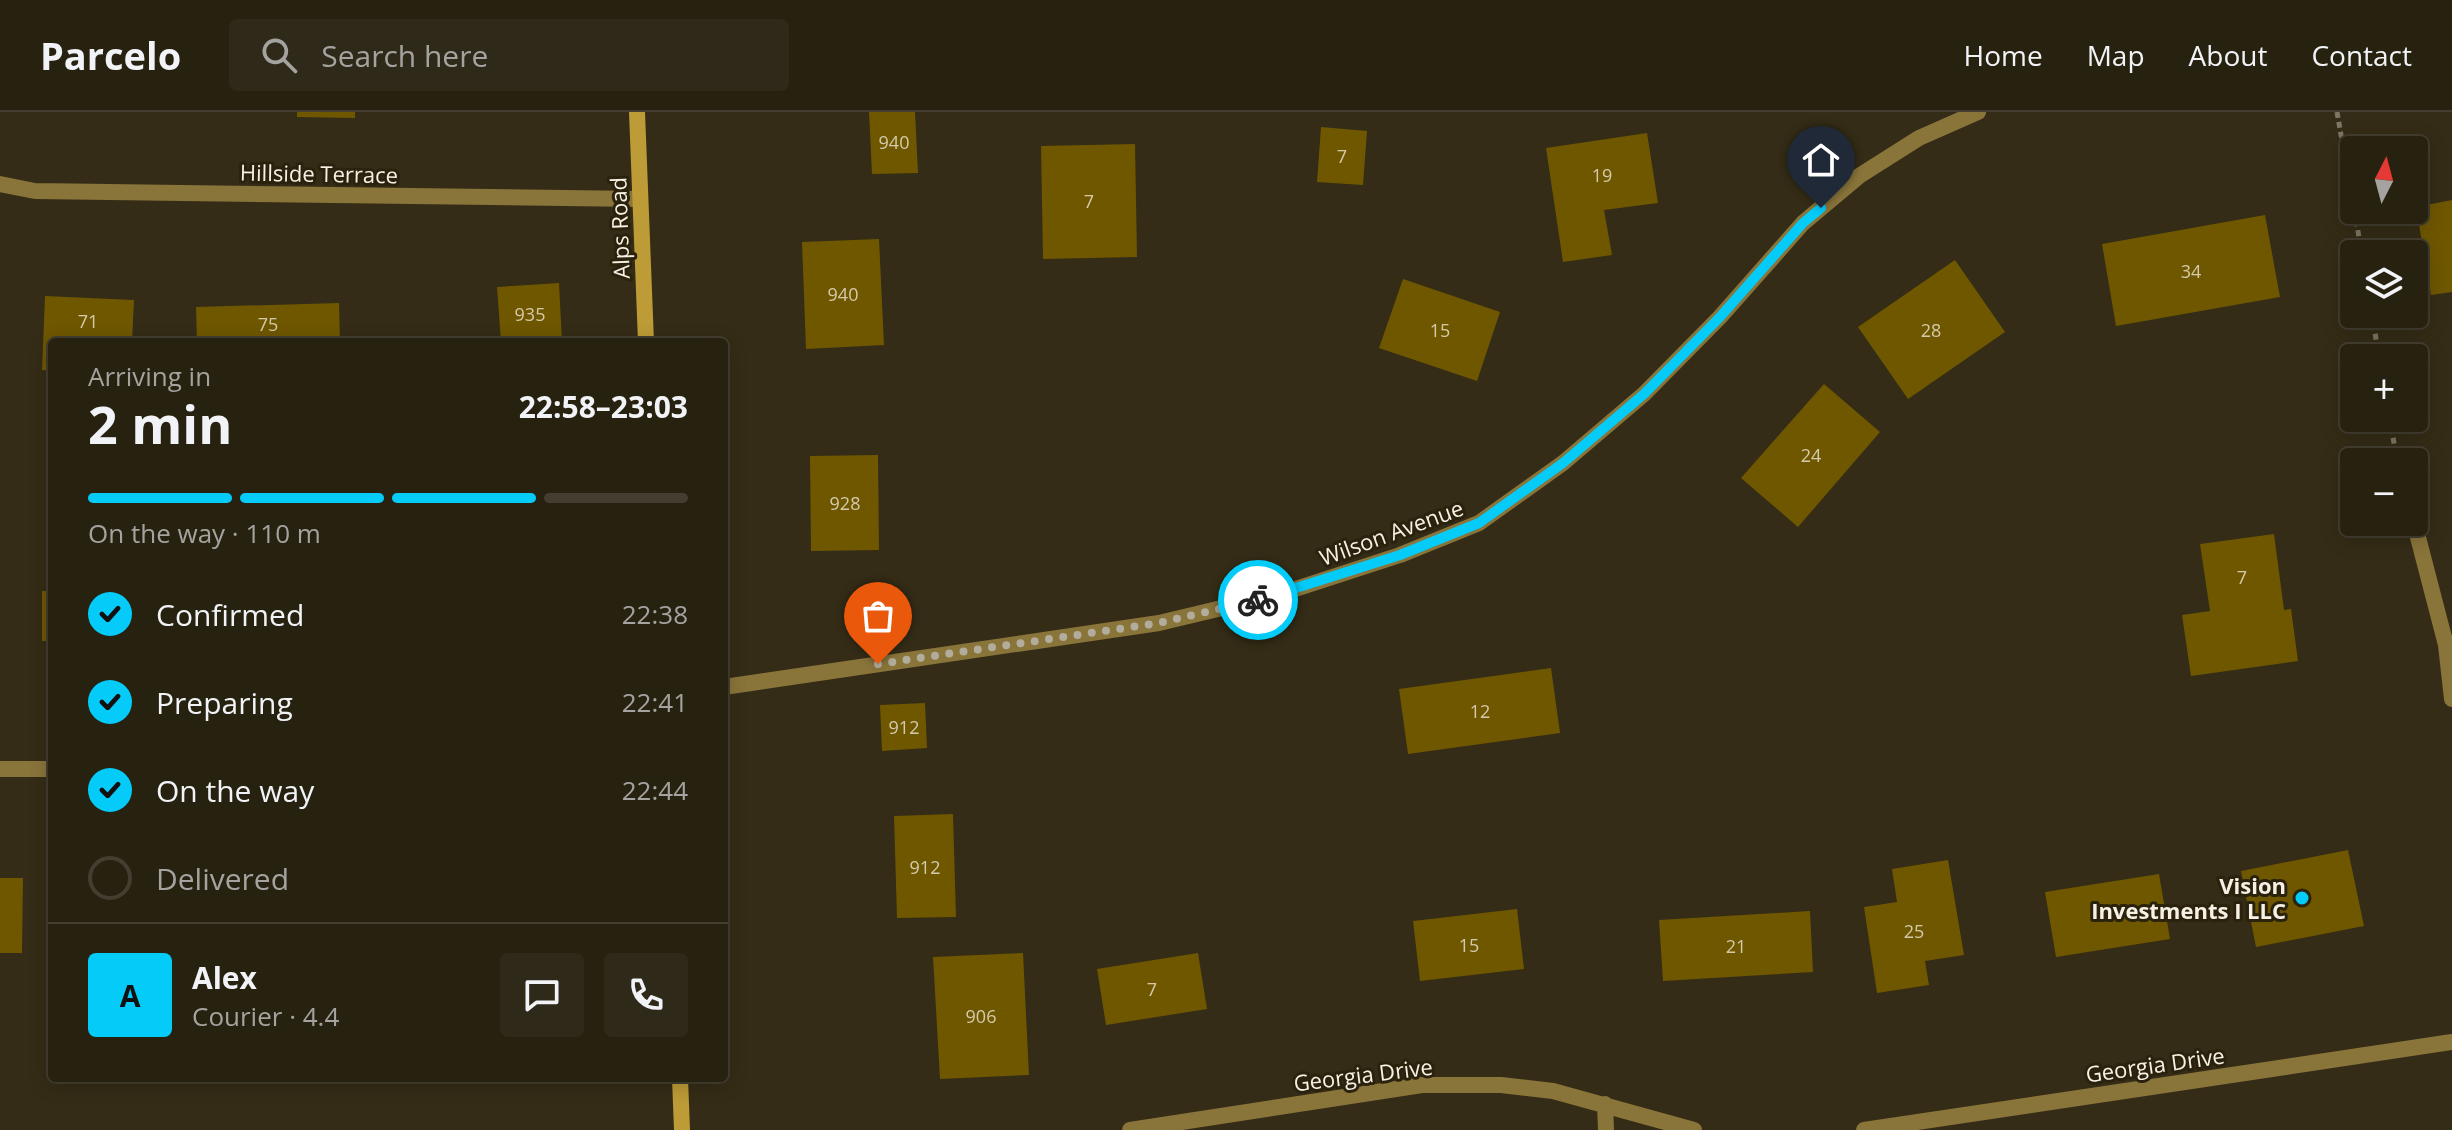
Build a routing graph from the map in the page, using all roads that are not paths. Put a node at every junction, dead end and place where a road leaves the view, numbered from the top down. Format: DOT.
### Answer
graph roads {
  1 [pos="637,112"];
  2 [pos="1978,112"];
  3 [pos="0,184"];
  4 [pos="639,199"];
  5 [pos="646,338"];
  6 [pos="2418,536"];
  7 [pos="728,686"];
  8 [pos="2452,699"];
  9 [pos="0,769"];
  10 [pos="48,769"];
  11 [pos="2452,1042"];
  12 [pos="680,1082"];
  13 [pos="1605,1104"];
  14 [pos="682,1130"];
  15 [pos="1130,1130"];
  16 [pos="1606,1130"];
  17 [pos="1694,1130"];
  18 [pos="1864,1130"];
  1 -- 4 [label="main road, Alps Road"];
  2 -- 7 [label="street, Wilson Avenue"];
  3 -- 4 [label="street, Hillside Terrace"];
  4 -- 5 [label="main road, Alps Road"];
  6 -- 8 [label="street"];
  9 -- 10 [label="street"];
  11 -- 18 [label="street, Georgia Drive"];
  12 -- 14 [label="main road"];
  13 -- 15 [label="street, Georgia Drive"];
  13 -- 16 [label="street"];
  13 -- 17 [label="street, Georgia Drive"];
}
